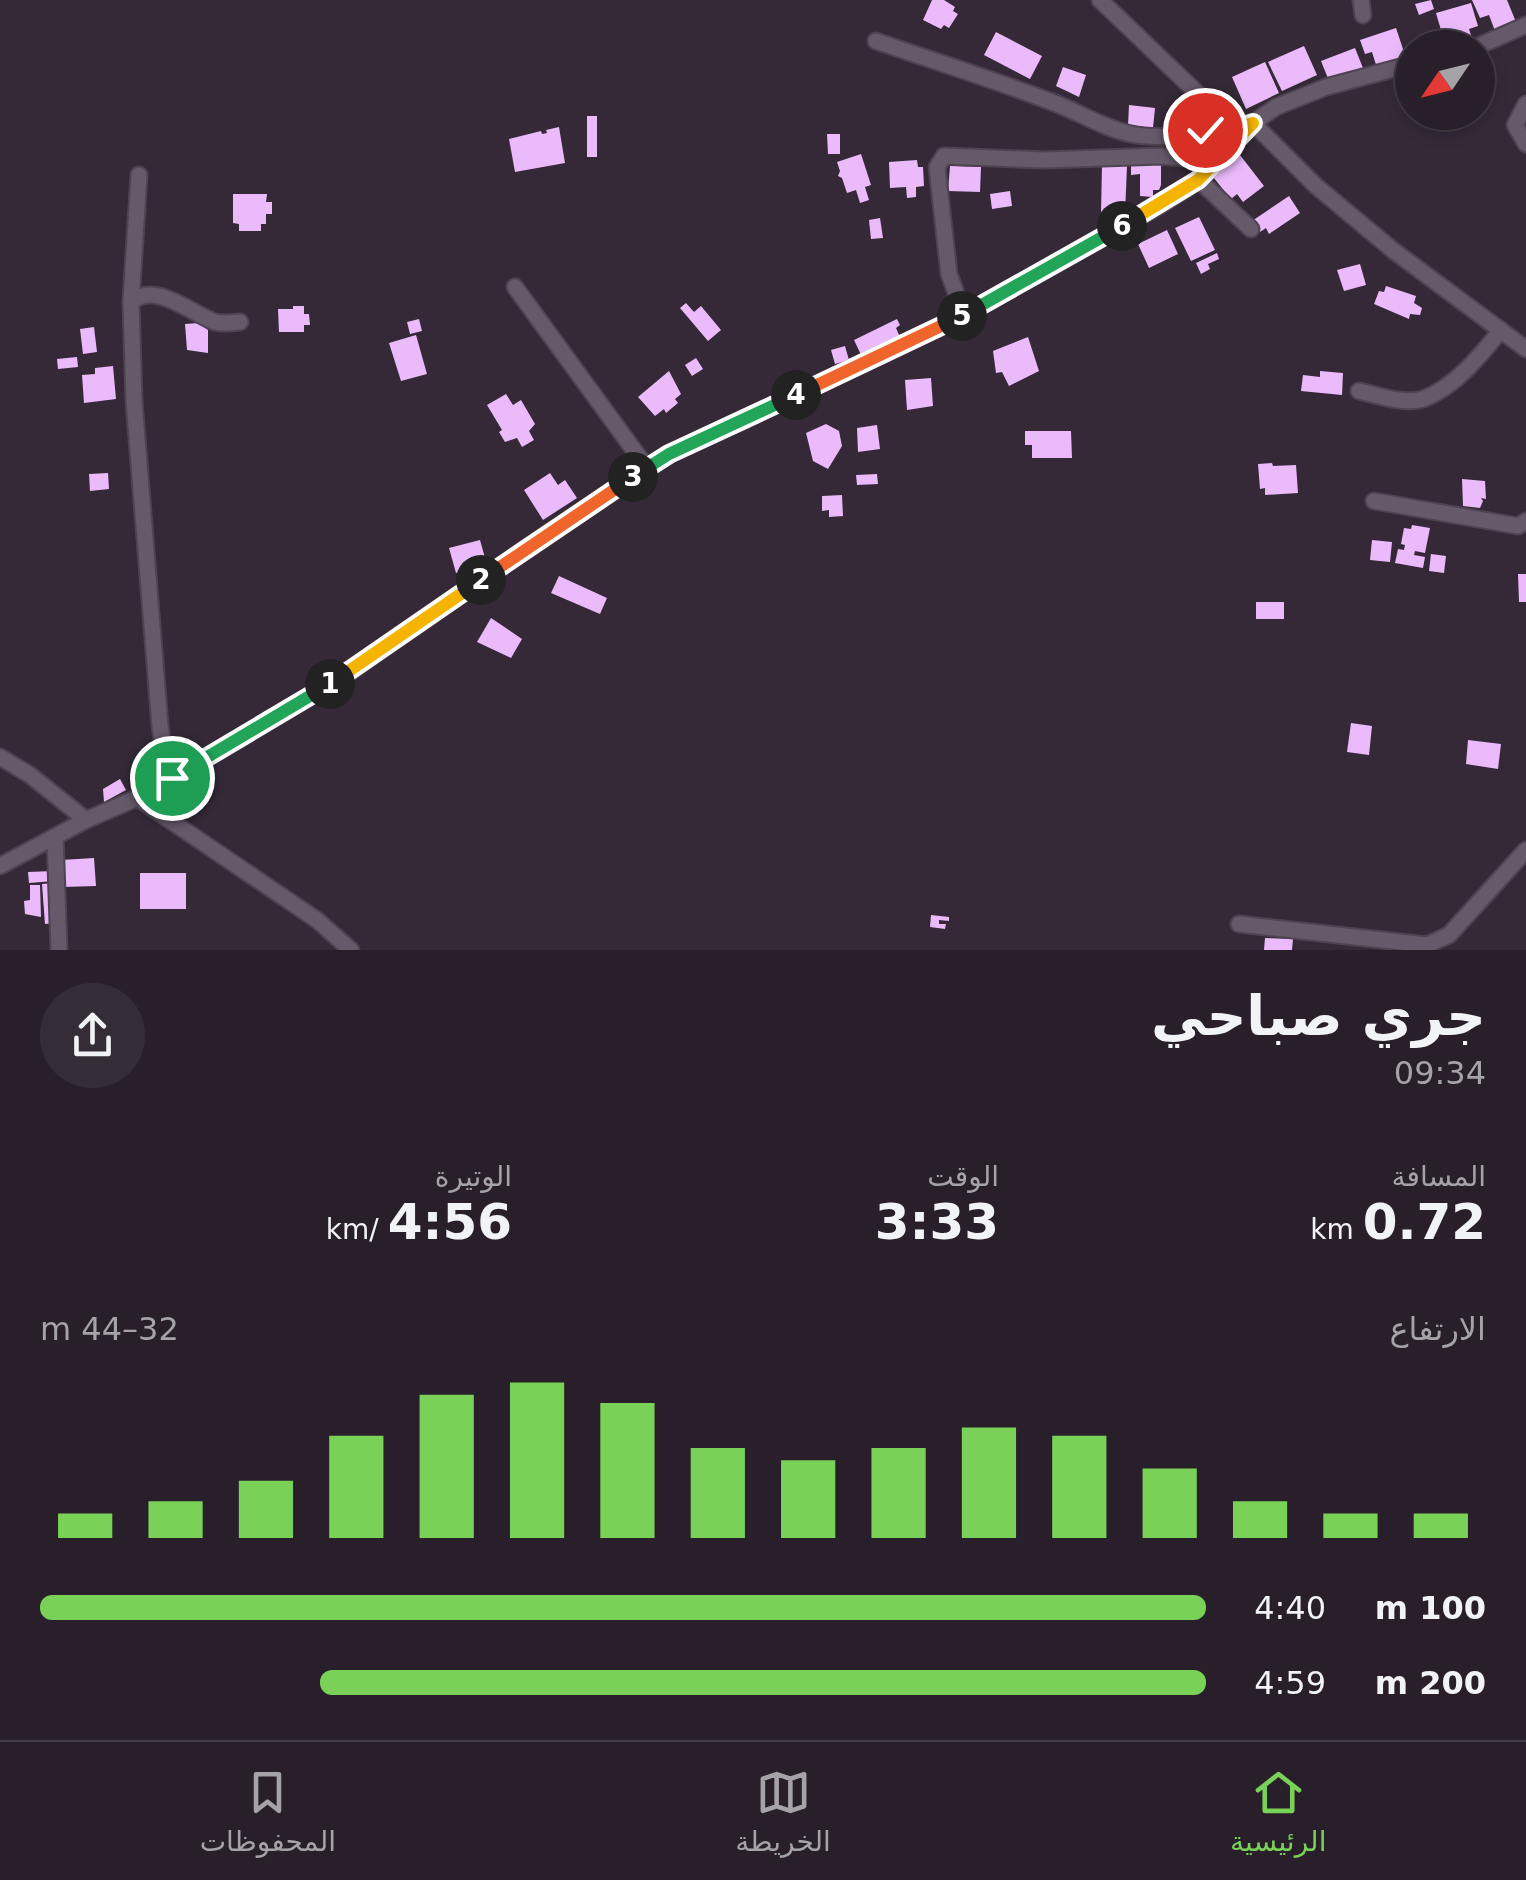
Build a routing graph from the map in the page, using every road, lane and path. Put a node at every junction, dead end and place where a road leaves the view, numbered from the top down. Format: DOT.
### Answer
graph roads {
  1 [pos="1100,0"];
  2 [pos="1526,25"];
  3 [pos="1495,39"];
  4 [pos="876,41"];
  5 [pos="1395,69"];
  6 [pos="1526,104"];
  7 [pos="1253,123"];
  8 [pos="1230,130"];
  9 [pos="1526,144"];
  10 [pos="1215,161"];
  11 [pos="140,175"];
  12 [pos="1198,180"];
  13 [pos="1251,229"];
  14 [pos="516,288"];
  15 [pos="131,302"];
  16 [pos="964,315"];
  17 [pos="240,322"];
  18 [pos="1501,330"];
  19 [pos="1526,349"];
  20 [pos="1359,391"];
  21 [pos="647,468"];
  22 [pos="1374,501"];
  23 [pos="1526,521"];
  24 [pos="0,757"];
  25 [pos="172,778"];
  26 [pos="137,798"];
  27 [pos="86,820"];
  28 [pos="55,837"];
  29 [pos="1526,850"];
  30 [pos="0,866"];
  31 [pos="1239,924"];
  32 [pos="59,950"];
  33 [pos="350,950"];
  1 -- 8 [label="street"];
  2 -- 3 [label="street"];
  4 -- 8 [label="street"];
  5 -- 7 [label="street"];
  6 -- 9 [label="street"];
  7 -- 8 [label="street"];
  7 -- 10 [label="street"];
  7 -- 18 [label="street"];
  10 -- 12 [label="street"];
  10 -- 16 [label="street"];
  11 -- 15 [label="street"];
  12 -- 13 [label="street"];
  12 -- 16 [label="street"];
  14 -- 21 [label="street"];
  15 -- 17 [label="street"];
  15 -- 25 [label="street"];
  16 -- 21 [label="street"];
  18 -- 19 [label="street"];
  18 -- 20 [label="street"];
  21 -- 25 [label="street"];
  22 -- 23 [label="street"];
  24 -- 27 [label="street"];
  25 -- 26 [label="street"];
  26 -- 27 [label="street"];
  26 -- 33 [label="street"];
  27 -- 28 [label="street"];
  28 -- 30 [label="street"];
  28 -- 32 [label="street"];
  29 -- 31 [label="street"];
}
